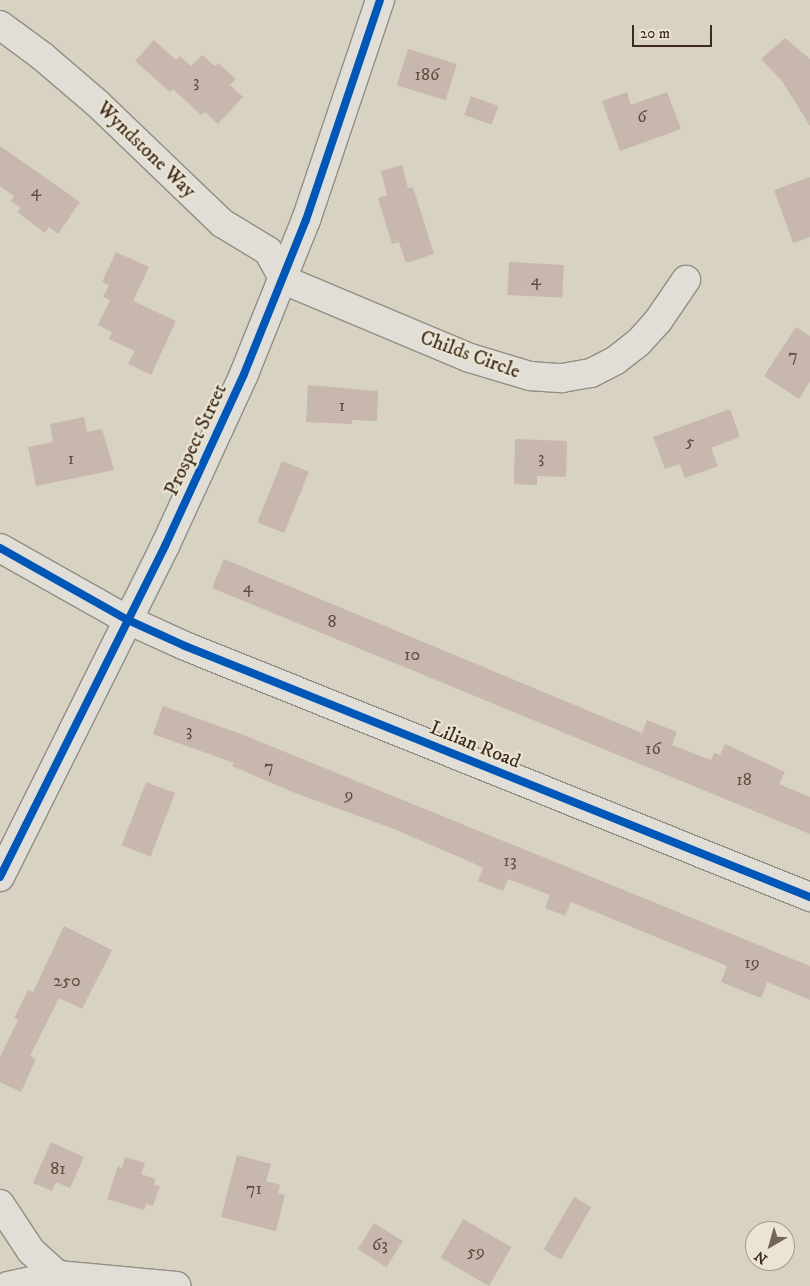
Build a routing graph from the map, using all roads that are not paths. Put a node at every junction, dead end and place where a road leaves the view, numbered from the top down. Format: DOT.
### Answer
graph roads {
  1 [pos="380,0"];
  2 [pos="0,25"];
  3 [pos="284,280"];
  4 [pos="686,280"];
  5 [pos="0,548"];
  6 [pos="128,620"];
  7 [pos="0,877"];
  8 [pos="810,897"];
  9 [pos="0,1204"];
  10 [pos="58,1275"];
  11 [pos="8,1286"];
  12 [pos="176,1286"];
  1 -- 3 [label="street, Prospect Street"];
  2 -- 3 [label="street, Wyndstone Way"];
  3 -- 4 [label="street, Childs Circle"];
  3 -- 6 [label="street, Prospect Street"];
  5 -- 6 [label="street, Lilian Road"];
  6 -- 7 [label="street, Prospect Street"];
  6 -- 8 [label="street, Lilian Road"];
  9 -- 10 [label="street"];
  10 -- 11 [label="street"];
  10 -- 12 [label="street"];
}
